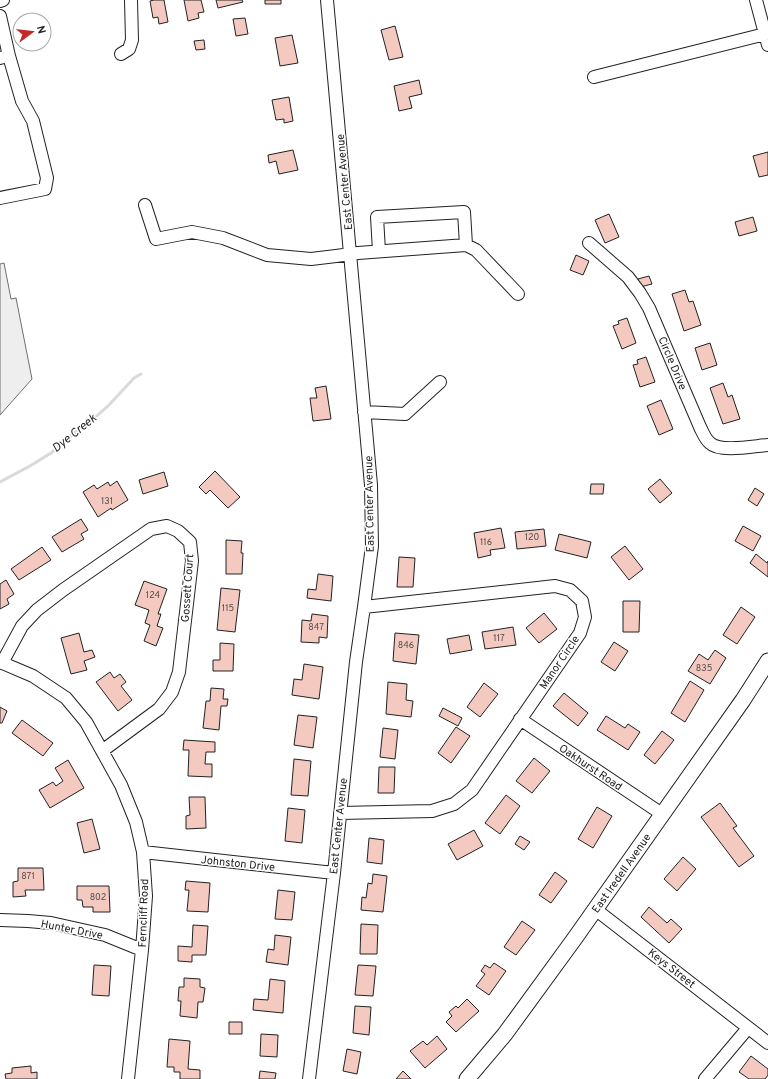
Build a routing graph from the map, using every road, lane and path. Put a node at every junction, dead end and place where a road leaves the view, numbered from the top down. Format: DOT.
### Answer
graph roads {
  1 [pos="4,0"];
  2 [pos="131,0"];
  3 [pos="327,0"];
  4 [pos="756,0"];
  5 [pos="0,1"];
  6 [pos="0,16"];
  7 [pos="766,39"];
  8 [pos="121,54"];
  9 [pos="4,57"];
  10 [pos="594,77"];
  11 [pos="0,198"];
  12 [pos="145,205"];
  13 [pos="589,243"];
  14 [pos="466,245"];
  15 [pos="379,251"];
  16 [pos="350,254"];
  17 [pos="518,294"];
  18 [pos="440,382"];
  19 [pos="364,412"];
  20 [pos="768,445"];
  21 [pos="364,607"];
  22 [pos="1,663"];
  23 [pos="766,669"];
  24 [pos="520,719"];
  25 [pos="102,751"];
  26 [pos="340,812"];
  27 [pos="662,814"];
  28 [pos="143,852"];
  29 [pos="334,873"];
  30 [pos="595,909"];
  31 [pos="0,920"];
  32 [pos="142,950"];
  33 [pos="748,1028"];
  34 [pos="768,1043"];
  35 [pos="128,1079"];
  36 [pos="309,1079"];
  37 [pos="467,1079"];
  38 [pos="705,1079"];
  1 -- 5 [label="street"];
  2 -- 8 [label="street"];
  3 -- 16 [label="street, East Center Avenue"];
  4 -- 7 [label="street"];
  6 -- 9 [label="street"];
  7 -- 10 [label="street"];
  9 -- 11 [label="street"];
  12 -- 16 [label="street"];
  13 -- 20 [label="street, Circle Drive"];
  14 -- 15 [label="street"];
  14 -- 15 [label="street"];
  14 -- 17 [label="street"];
  15 -- 16 [label="street"];
  16 -- 19 [label="street, East Center Avenue"];
  18 -- 19 [label="street"];
  19 -- 21 [label="street, East Center Avenue"];
  21 -- 24 [label="street, Manor Circle"];
  21 -- 26 [label="street, East Center Avenue"];
  22 -- 25 [label="street, Ferncliff Road"];
  22 -- 25 [label="street, Gossett Court"];
  23 -- 27 [label="main road, East Iredell Avenue"];
  24 -- 26 [label="street, Manor Circle"];
  24 -- 27 [label="street, Oakhurst Road"];
  25 -- 28 [label="street, Ferncliff Road"];
  26 -- 29 [label="street, East Center Avenue"];
  27 -- 30 [label="main road, East Iredell Avenue"];
  28 -- 29 [label="street, Johnston Drive"];
  28 -- 32 [label="street, Ferncliff Road"];
  29 -- 36 [label="street, East Center Avenue"];
  30 -- 33 [label="street, Keys Street"];
  30 -- 37 [label="main road, East Iredell Avenue"];
  31 -- 32 [label="street, Hunter Drive"];
  32 -- 35 [label="street, Ferncliff Road"];
  33 -- 34 [label="street, Keys Street"];
  33 -- 38 [label="street"];
}
